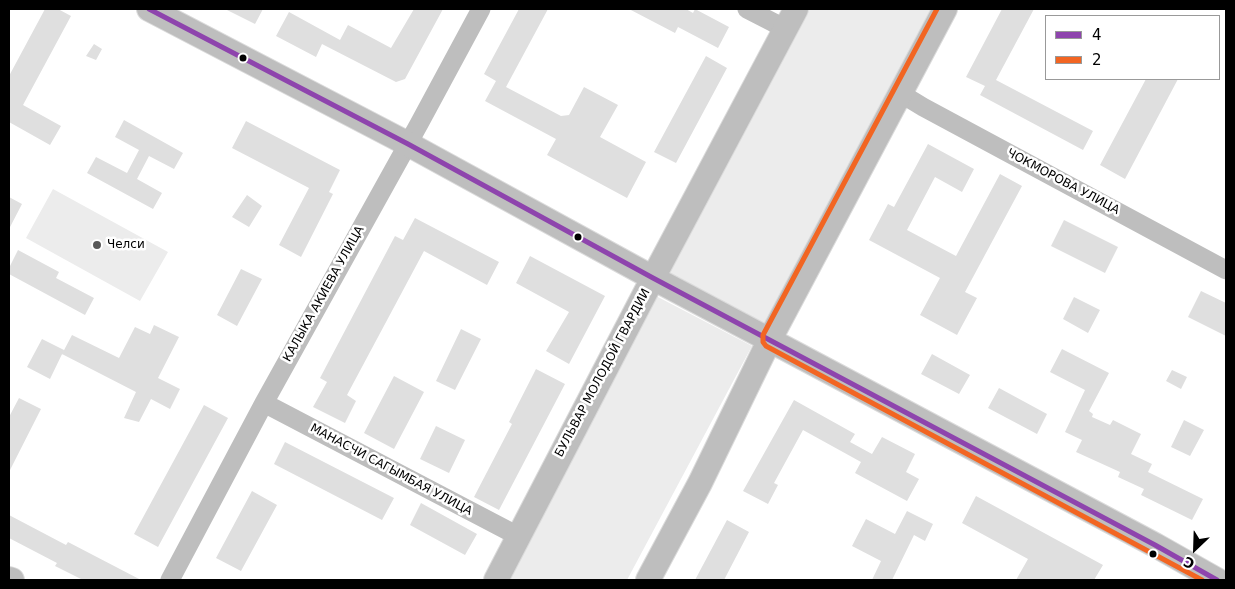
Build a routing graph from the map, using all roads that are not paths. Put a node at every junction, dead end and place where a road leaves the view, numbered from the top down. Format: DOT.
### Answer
graph roads {
  1 [pos="149,9"];
  2 [pos="481,9"];
  3 [pos="747,9"];
  4 [pos="945,9"];
  5 [pos="791,19"];
  6 [pos="900,93"];
  7 [pos="408,144"];
  8 [pos="1226,270"];
  9 [pos="653,278"];
  10 [pos="770,339"];
  11 [pos="264,403"];
  12 [pos="518,536"];
  13 [pos="170,580"];
  14 [pos="496,580"];
  15 [pos="648,580"];
  16 [pos="1216,580"];
  1 -- 7 [label="main road"];
  2 -- 7 [label="street, КАЛЫКА АКИЕВА УЛИЦА"];
  3 -- 5 [label="street"];
  4 -- 6 [label="main road"];
  5 -- 9 [label="main road, БУЛЬВАР МОЛОДОЙ ГВАРДИИ"];
  6 -- 8 [label="street, ЧОКМОРОВА УЛИЦА"];
  6 -- 10 [label="main road"];
  7 -- 9 [label="main road"];
  7 -- 11 [label="street, КАЛЫКА АКИЕВА УЛИЦА"];
  9 -- 10 [label="main road"];
  9 -- 12 [label="main road, БУЛЬВАР МОЛОДОЙ ГВАРДИИ"];
  10 -- 15 [label="main road"];
  10 -- 16 [label="main road"];
  11 -- 12 [label="street, МАНАСЧИ САГЫМБАЯ УЛИЦА"];
  11 -- 13 [label="street, КАЛЫКА АКИЕВА УЛИЦА"];
  12 -- 14 [label="main road, БУЛЬВАР МОЛОДОЙ ГВАРДИИ"];
}
